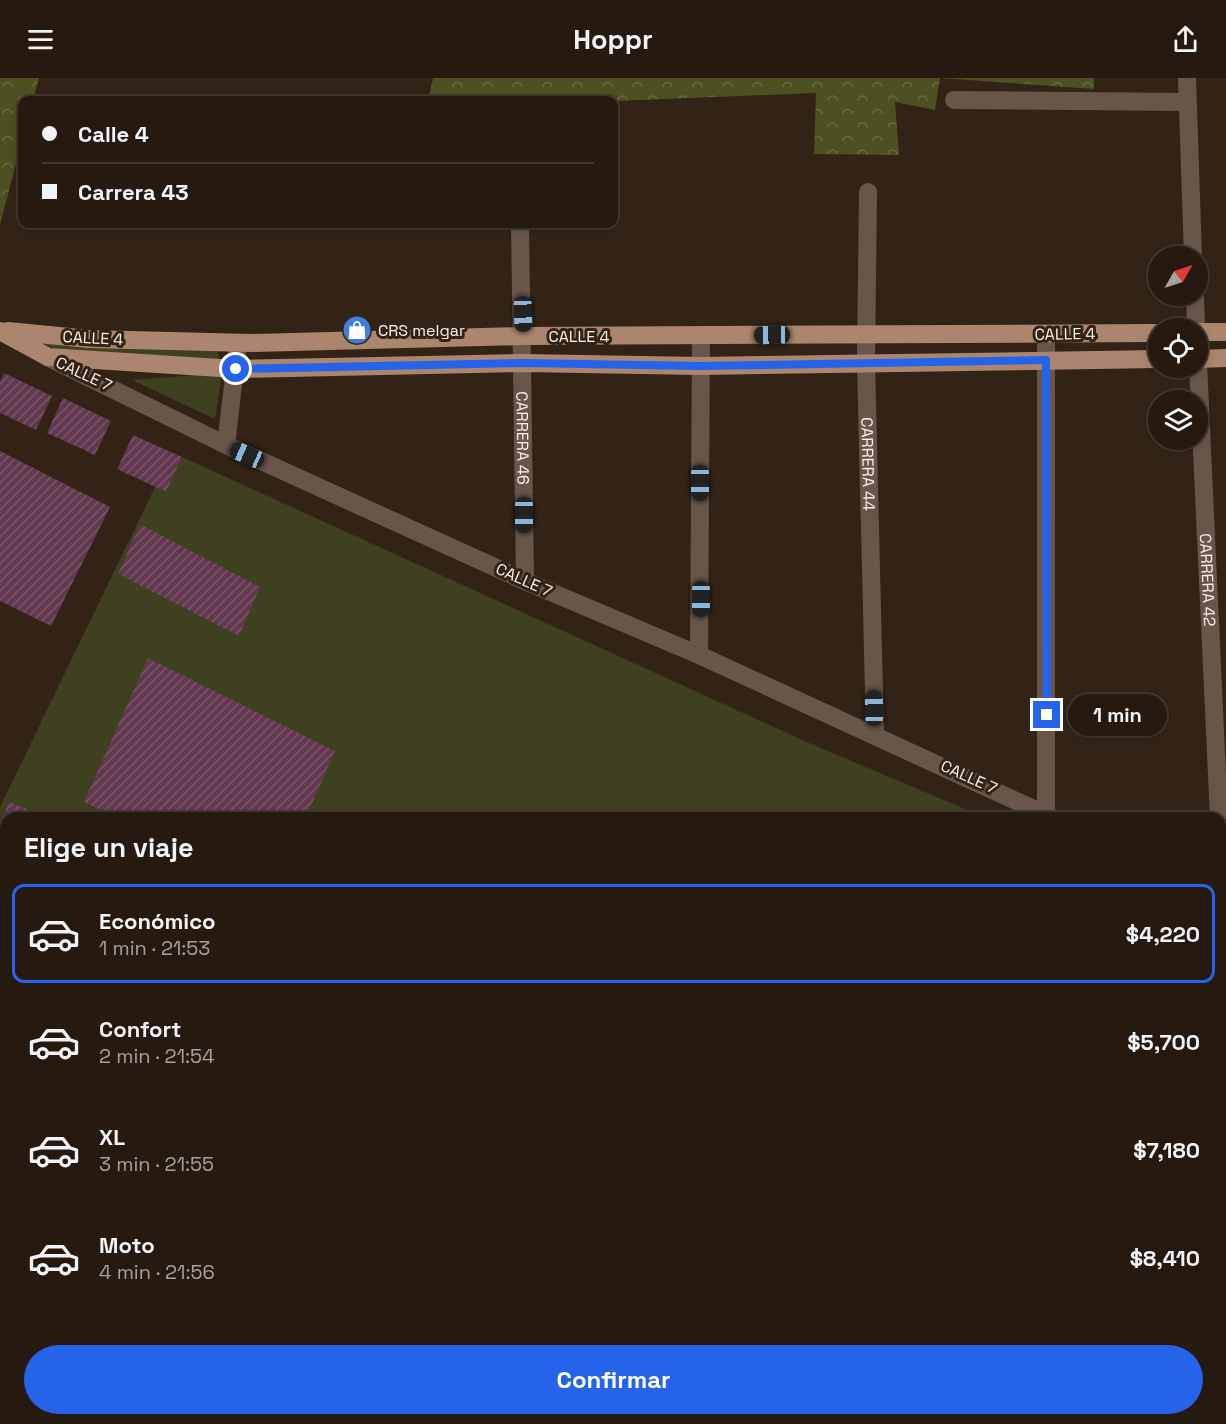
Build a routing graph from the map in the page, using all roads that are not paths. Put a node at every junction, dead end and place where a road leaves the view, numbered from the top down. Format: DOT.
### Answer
graph roads {
  1 [pos="1187,78"];
  2 [pos="954,100"];
  3 [pos="1187,102"];
  4 [pos="868,192"];
  5 [pos="520,228"];
  6 [pos="1193,246"];
  7 [pos="0,331"];
  8 [pos="1208,331"];
  9 [pos="1226,332"];
  10 [pos="1148,333"];
  11 [pos="866,334"];
  12 [pos="1046,335"];
  13 [pos="523,336"];
  14 [pos="701,337"];
  15 [pos="238,343"];
  16 [pos="1208,355"];
  17 [pos="48,357"];
  18 [pos="1226,358"];
  19 [pos="1148,359"];
  20 [pos="1046,360"];
  21 [pos="866,362"];
  22 [pos="524,363"];
  23 [pos="700,366"];
  24 [pos="236,369"];
  25 [pos="1199,378"];
  26 [pos="226,445"];
  27 [pos="525,580"];
  28 [pos="699,655"];
  29 [pos="875,734"];
  30 [pos="1044,812"];
  31 [pos="1050,812"];
  32 [pos="1219,812"];
  1 -- 3 [label="street"];
  2 -- 3 [label="street"];
  3 -- 6 [label="street"];
  4 -- 11 [label="street, CARRERA 44"];
  5 -- 13 [label="street, CARRERA 46"];
  7 -- 15 [label="main road, CALLE 4"];
  7 -- 17 [label="main road, CALLE 7"];
  8 -- 9 [label="main road"];
  10 -- 12 [label="main road, CALLE 4"];
  11 -- 12 [label="main road, CALLE 4"];
  11 -- 14 [label="main road, CALLE 4"];
  11 -- 21 [label="street, CARRERA 44"];
  12 -- 20 [label="street"];
  13 -- 14 [label="main road, CALLE 4"];
  13 -- 15 [label="main road, CALLE 4"];
  13 -- 22 [label="street, CARRERA 46"];
  14 -- 23 [label="street"];
  15 -- 24 [label="street"];
  16 -- 18 [label="main road"];
  17 -- 24 [label="main road, CALLE 4"];
  17 -- 26 [label="street, CALLE 7"];
  19 -- 20 [label="main road, CALLE 4"];
  20 -- 21 [label="main road, CALLE 4"];
  20 -- 31 [label="street"];
  21 -- 23 [label="main road, CALLE 4"];
  21 -- 29 [label="street, CARRERA 44"];
  22 -- 23 [label="main road, CALLE 4"];
  22 -- 24 [label="main road, CALLE 4"];
  22 -- 27 [label="street, CARRERA 46"];
  23 -- 28 [label="street"];
  24 -- 26 [label="street"];
  25 -- 32 [label="street, CARRERA 42"];
  26 -- 27 [label="street, CALLE 7"];
  27 -- 28 [label="street, CALLE 7"];
  28 -- 29 [label="street, CALLE 7"];
  29 -- 30 [label="street, CALLE 7"];
}
